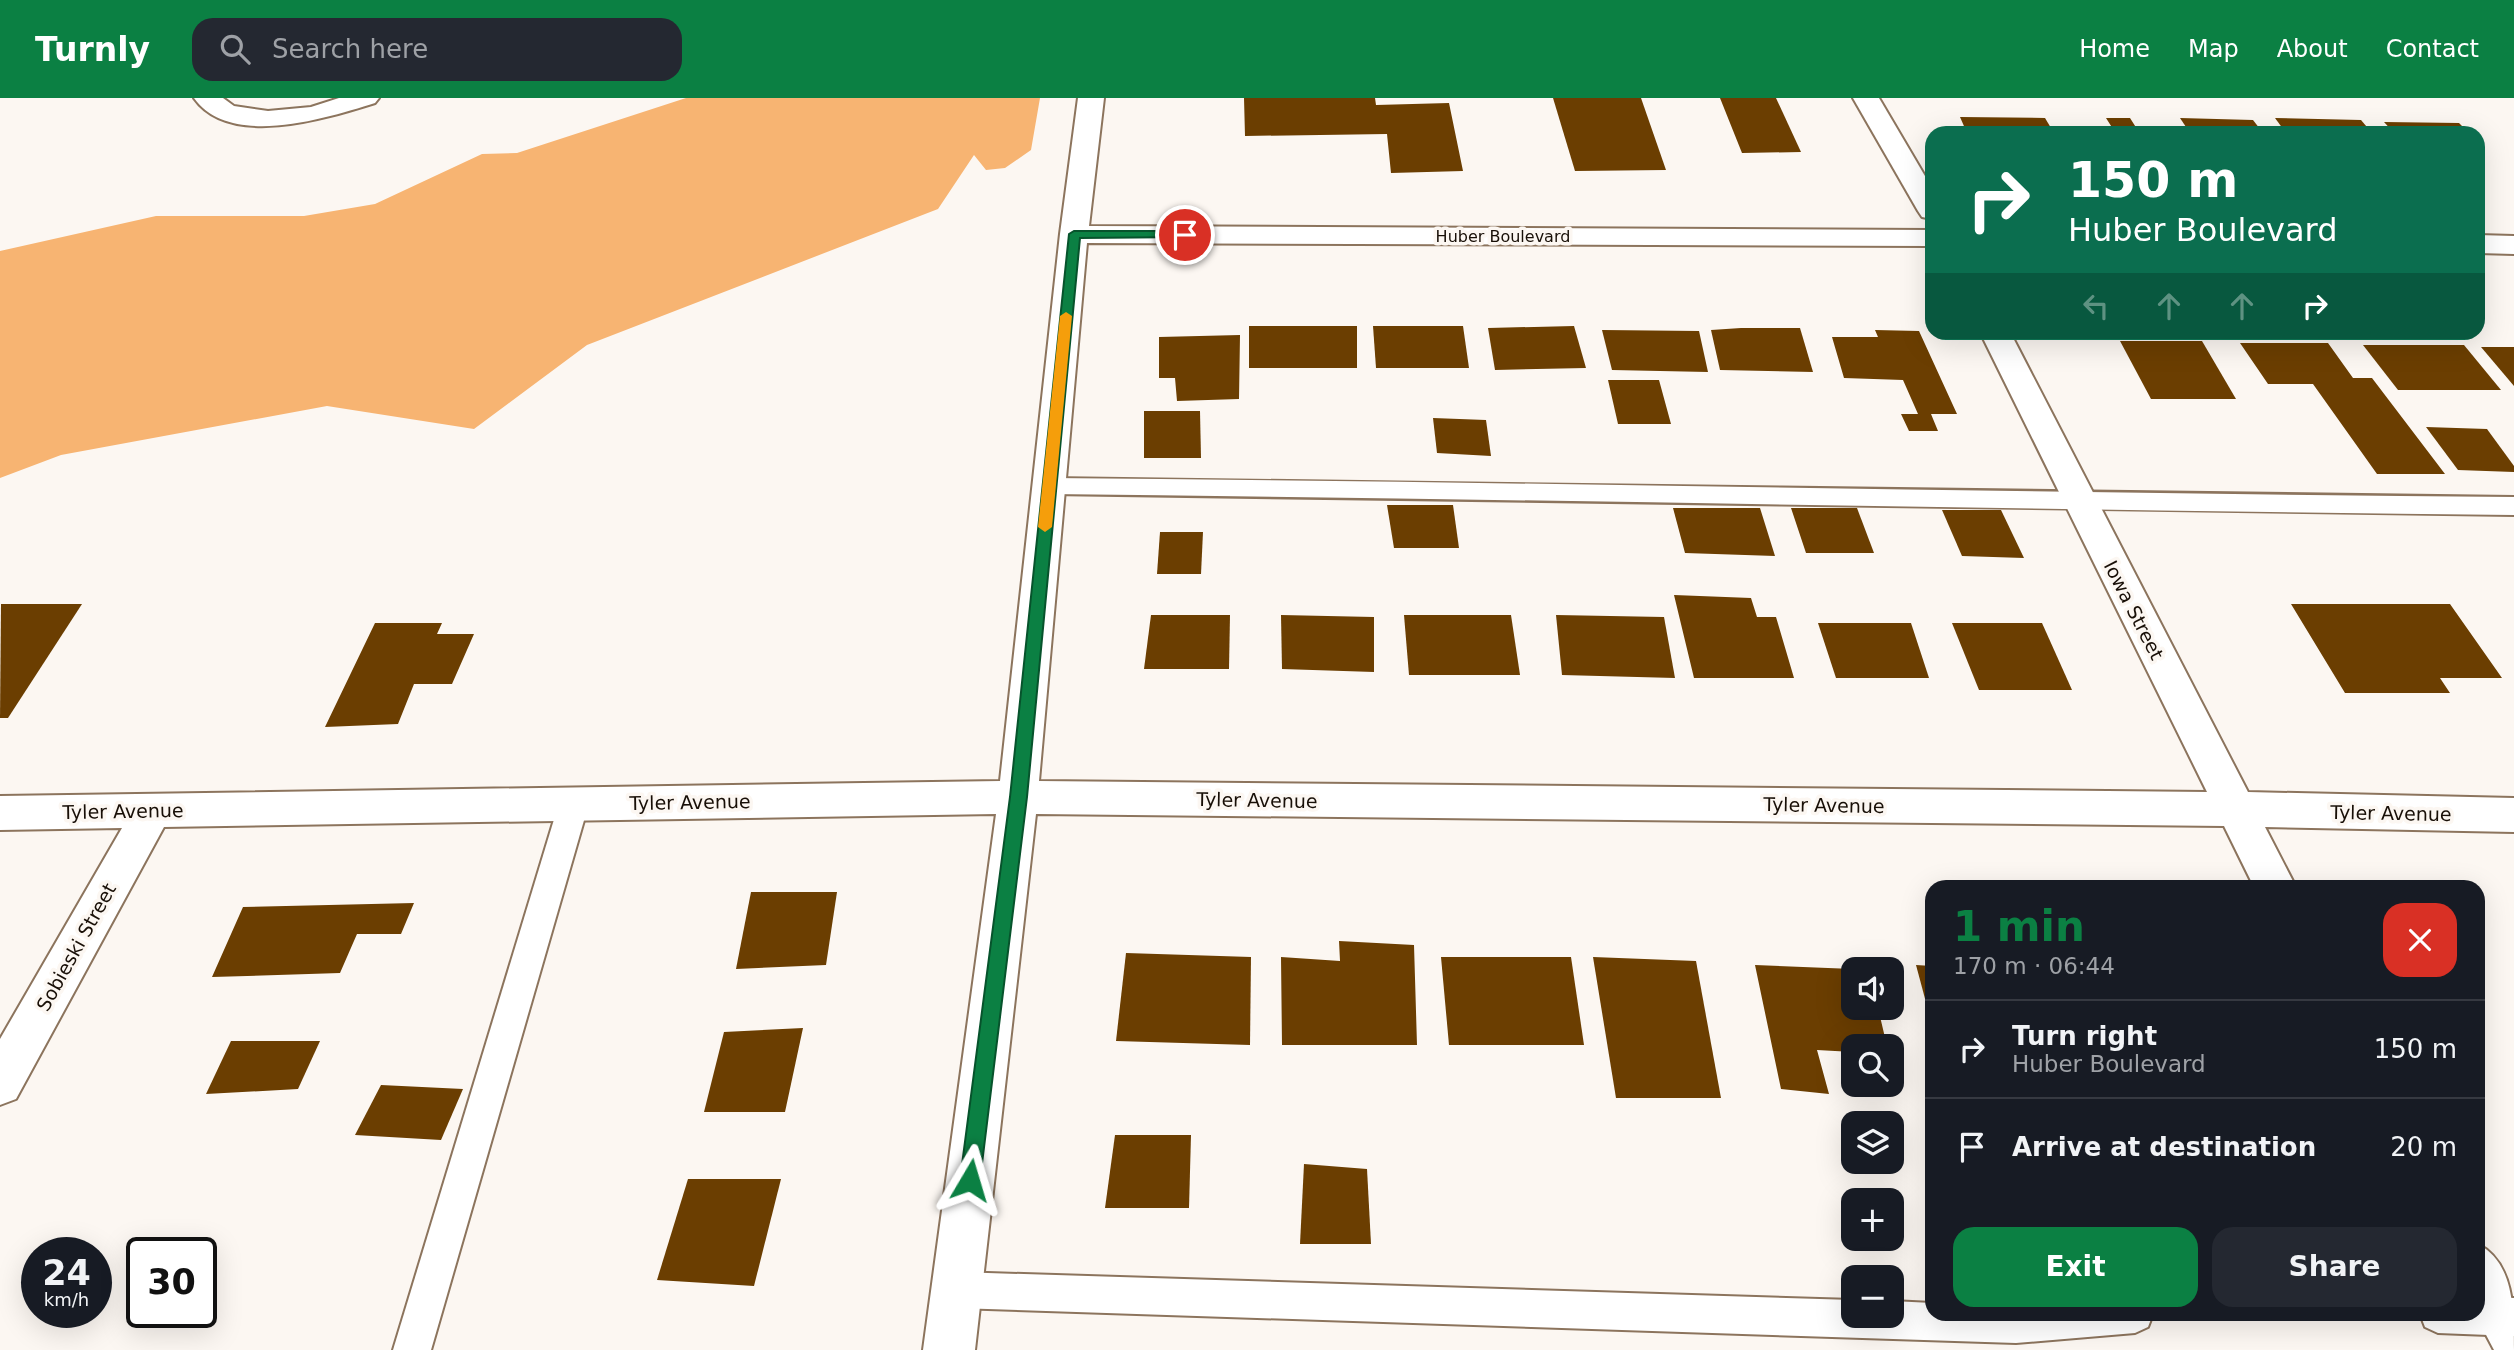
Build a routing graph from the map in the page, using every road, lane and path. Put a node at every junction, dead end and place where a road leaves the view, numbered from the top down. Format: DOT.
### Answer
graph roads {
  1 [pos="366,98"];
  2 [pos="1091,98"];
  3 [pos="1866,98"];
  4 [pos="217,105"];
  5 [pos="1925,199"];
  6 [pos="1074,234"];
  7 [pos="1925,238"];
  8 [pos="2485,244"];
  9 [pos="2514,245"];
  10 [pos="1999,340"];
  11 [pos="1049,486"];
  12 [pos="2080,502"];
  13 [pos="2514,506"];
  14 [pos="1018,797"];
  15 [pos="574,803"];
  16 [pos="2233,809"];
  17 [pos="153,810"];
  18 [pos="0,813"];
  19 [pos="2514,815"];
  20 [pos="2271,880"];
  21 [pos="0,1083"];
  22 [pos="2485,1280"];
  23 [pos="957,1290"];
  24 [pos="2485,1320"];
  25 [pos="2052,1321"];
  26 [pos="2511,1323"];
  27 [pos="412,1350"];
  28 [pos="949,1350"];
  1 -- 4 [label="street"];
  2 -- 6 [label="street"];
  3 -- 5 [label="street"];
  6 -- 7 [label="street, Huber Boulevard"];
  6 -- 11 [label="street"];
  8 -- 9 [label="street"];
  10 -- 12 [label="street, Iowa Street"];
  11 -- 12 [label="lane"];
  11 -- 14 [label="street"];
  12 -- 13 [label="lane"];
  12 -- 16 [label="street, Iowa Street"];
  14 -- 15 [label="street, Tyler Avenue"];
  14 -- 16 [label="street, Tyler Avenue"];
  14 -- 23 [label="street"];
  15 -- 17 [label="street, Tyler Avenue"];
  15 -- 27 [label="lane"];
  16 -- 19 [label="street, Tyler Avenue"];
  16 -- 20 [label="street, Iowa Street"];
  17 -- 18 [label="street, Tyler Avenue"];
  17 -- 21 [label="street, Sobieski Street"];
  22 -- 26 [label="street"];
  23 -- 25 [label="lane"];
  23 -- 28 [label="street"];
  24 -- 26 [label="lane"];
}
